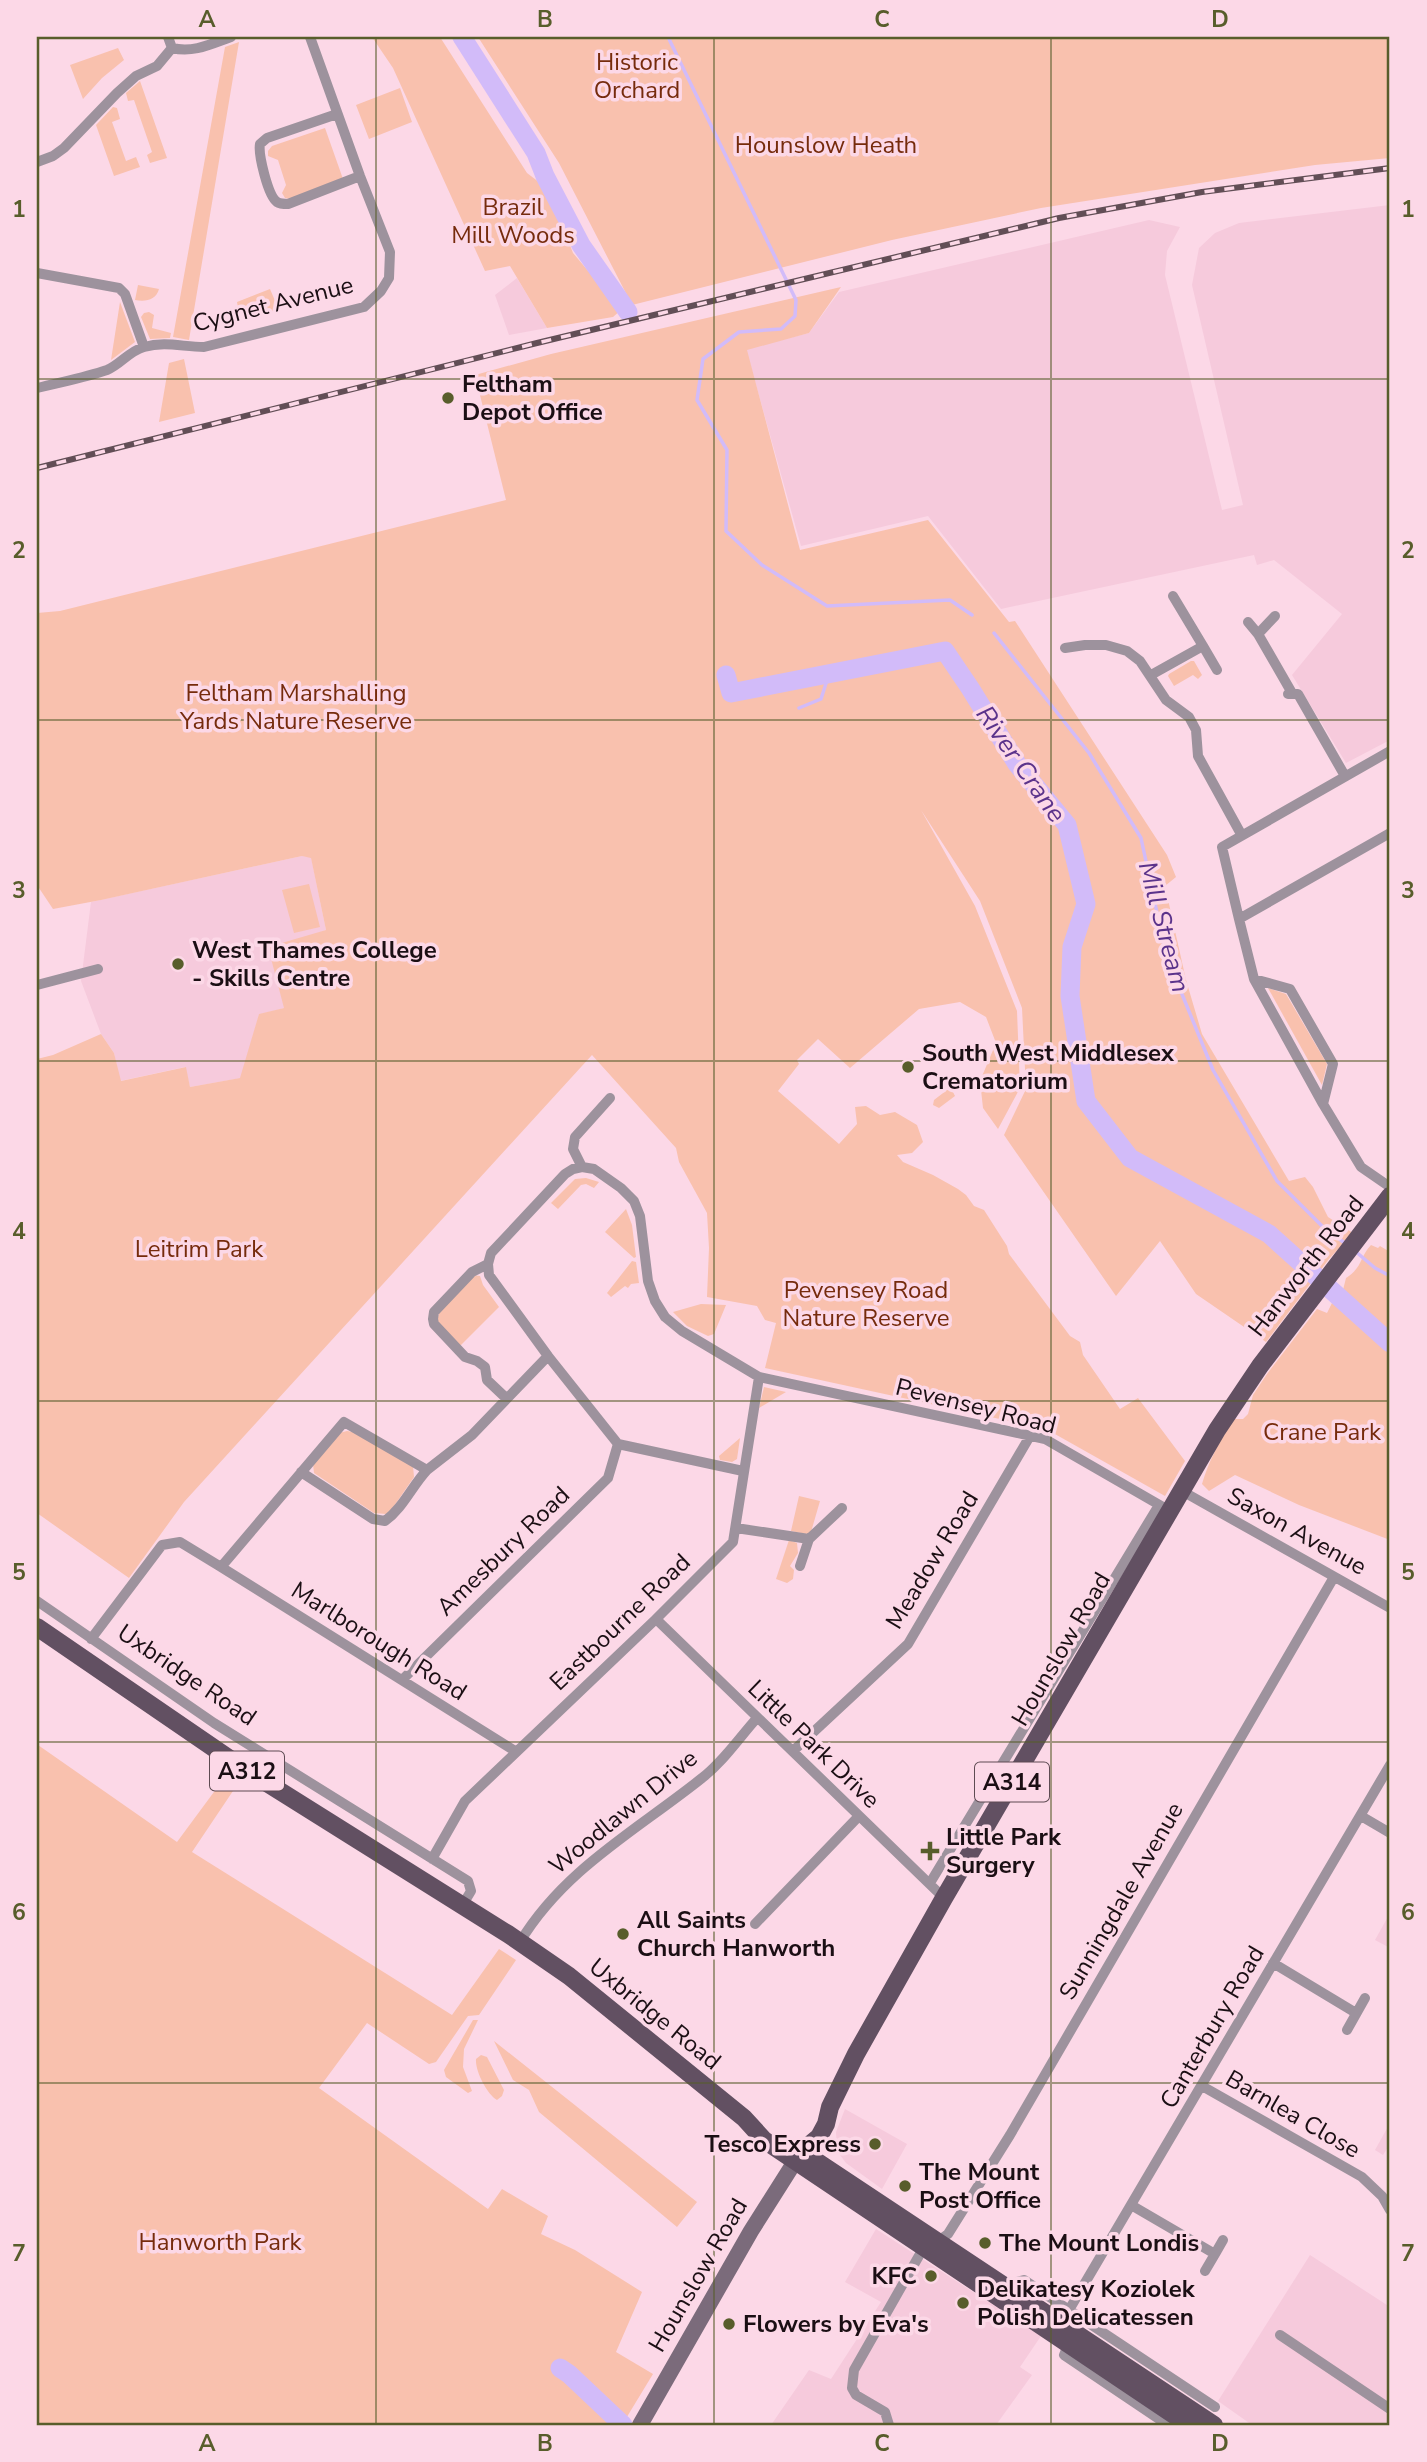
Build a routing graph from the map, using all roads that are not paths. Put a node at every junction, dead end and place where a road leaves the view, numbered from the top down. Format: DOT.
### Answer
graph roads {
  1 [pos="231,37"];
  2 [pos="310,37"];
  3 [pos="170,42"];
  4 [pos="337,114"];
  5 [pos="37,163"];
  6 [pos="360,176"];
  7 [pos="37,273"];
  8 [pos="144,347"];
  9 [pos="37,388"];
  10 [pos="1173,596"];
  11 [pos="1275,616"];
  12 [pos="1248,622"];
  13 [pos="1258,634"];
  14 [pos="1203,646"];
  15 [pos="1065,648"];
  16 [pos="1217,670"];
  17 [pos="1151,675"];
  18 [pos="1390,751"];
  19 [pos="1345,776"];
  20 [pos="1390,833"];
  21 [pos="1241,834"];
  22 [pos="1239,919"];
  23 [pos="98,969"];
  24 [pos="1254,979"];
  25 [pos="37,985"];
  26 [pos="610,1098"];
  27 [pos="1323,1104"];
  28 [pos="582,1167"];
  29 [pos="1390,1187"];
  30 [pos="1390,1196"];
  31 [pos="488,1264"];
  32 [pos="548,1356"];
  33 [pos="1260,1366"];
  34 [pos="759,1377"];
  35 [pos="506,1398"];
  36 [pos="1030,1436"];
  37 [pos="618,1444"];
  38 [pos="427,1470"];
  39 [pos="743,1471"];
  40 [pos="301,1472"];
  41 [pos="1182,1491"];
  42 [pos="842,1508"];
  43 [pos="1165,1508"];
  44 [pos="736,1528"];
  45 [pos="809,1539"];
  46 [pos="800,1566"];
  47 [pos="221,1567"];
  48 [pos="1334,1577"];
  49 [pos="37,1601"];
  50 [pos="1390,1608"];
  51 [pos="656,1619"];
  52 [pos="37,1627"];
  53 [pos="91,1639"];
  54 [pos="402,1679"];
  55 [pos="757,1718"];
  56 [pos="515,1751"];
  57 [pos="793,1751"];
  58 [pos="1390,1765"];
  59 [pos="859,1816"];
  60 [pos="1361,1816"];
  61 [pos="1390,1833"];
  62 [pos="432,1859"];
  63 [pos="929,1883"];
  64 [pos="944,1898"];
  65 [pos="462,1906"];
  66 [pos="755,1924"];
  67 [pos="520,1942"];
  68 [pos="1273,1963"];
  69 [pos="1365,1998"];
  70 [pos="1356,2013"];
  71 [pos="1347,2030"];
  72 [pos="1202,2086"];
  73 [pos="798,2156"];
  74 [pos="1131,2205"];
  75 [pos="1390,2210"];
  76 [pos="1223,2240"];
  77 [pos="933,2245"];
  78 [pos="1214,2254"];
  79 [pos="1205,2271"];
  80 [pos="1005,2285"];
  81 [pos="1069,2310"];
  82 [pos="1075,2332"];
  83 [pos="1280,2335"];
  84 [pos="1214,2407"];
  85 [pos="1390,2409"];
  86 [pos="642,2423"];
  87 [pos="889,2425"];
  88 [pos="1168,2425"];
  89 [pos="1189,2425"];
  90 [pos="1214,2425"];
  1 -- 3 [label="street"];
  2 -- 4 [label="street, Cygnet Avenue"];
  3 -- 5 [label="street"];
  4 -- 6 [label="street, Cygnet Avenue"];
  4 -- 6 [label="street"];
  6 -- 8 [label="street, Cygnet Avenue"];
  7 -- 8 [label="street"];
  8 -- 9 [label="street, Cygnet Avenue"];
  10 -- 14 [label="street"];
  11 -- 13 [label="street"];
  12 -- 13 [label="street"];
  13 -- 19 [label="street"];
  14 -- 16 [label="street"];
  14 -- 17 [label="street"];
  15 -- 17 [label="street"];
  17 -- 21 [label="street"];
  18 -- 19 [label="street"];
  19 -- 21 [label="street"];
  20 -- 22 [label="street"];
  21 -- 22 [label="street"];
  22 -- 24 [label="street"];
  23 -- 25 [label="street"];
  24 -- 27 [label="street"];
  24 -- 27 [label="street"];
  26 -- 28 [label="street"];
  27 -- 29 [label="street"];
  28 -- 31 [label="street"];
  28 -- 34 [label="street, Pevensey Road"];
  30 -- 33 [label="main road, Hanworth Road / A314"];
  31 -- 32 [label="street"];
  31 -- 35 [label="street"];
  32 -- 35 [label="street"];
  32 -- 37 [label="street"];
  33 -- 41 [label="main road, Hounslow Road / A314"];
  34 -- 36 [label="street, Pevensey Road"];
  34 -- 39 [label="street, Eastbourne Road"];
  35 -- 38 [label="street"];
  36 -- 43 [label="street, Pevensey Road"];
  36 -- 57 [label="street, Meadow Road"];
  37 -- 39 [label="street"];
  37 -- 54 [label="street, Amesbury Road"];
  38 -- 40 [label="street"];
  38 -- 40 [label="street"];
  39 -- 44 [label="street, Eastbourne Road"];
  40 -- 47 [label="street"];
  41 -- 43 [label="main road, Hounslow Road / A314"];
  41 -- 48 [label="street, Saxon Avenue"];
  42 -- 45 [label="street"];
  43 -- 63 [label="street"];
  43 -- 64 [label="main road, Hounslow Road / A314"];
  44 -- 45 [label="street"];
  44 -- 51 [label="street, Eastbourne Road"];
  45 -- 46 [label="street"];
  47 -- 53 [label="street, Marlborough Road"];
  47 -- 54 [label="street, Marlborough Road"];
  48 -- 50 [label="street, Saxon Avenue"];
  48 -- 77 [label="street, Sunningdale Avenue"];
  49 -- 53 [label="street, Uxbridge Road"];
  51 -- 55 [label="street, Little Park Drive"];
  51 -- 56 [label="street, Eastbourne Road"];
  52 -- 65 [label="main road, Uxbridge Road / A312"];
  53 -- 62 [label="street, Uxbridge Road"];
  54 -- 56 [label="street, Marlborough Road"];
  55 -- 57 [label="street, Little Park Drive"];
  55 -- 67 [label="street, Woodlawn Drive"];
  56 -- 62 [label="street, Eastbourne Road"];
  57 -- 59 [label="street, Little Park Drive"];
  58 -- 60 [label="street, Canterbury Road"];
  59 -- 63 [label="street, Little Park Drive"];
  59 -- 66 [label="street"];
  60 -- 61 [label="street"];
  60 -- 68 [label="street, Canterbury Road"];
  62 -- 65 [label="street, Uxbridge Road"];
  63 -- 64 [label="street, Little Park Drive"];
  64 -- 73 [label="main road, Hounslow Road / A314"];
  65 -- 67 [label="main road, Uxbridge Road / A312"];
  67 -- 73 [label="main road, Uxbridge Road / A312"];
  68 -- 70 [label="street"];
  68 -- 72 [label="street, Canterbury Road"];
  69 -- 70 [label="street"];
  70 -- 71 [label="street"];
  72 -- 74 [label="street, Canterbury Road"];
  72 -- 75 [label="street, Barnlea Close"];
  73 -- 77 [label="main road, A312"];
  73 -- 86 [label="main road, Hounslow Road"];
  74 -- 78 [label="street"];
  74 -- 81 [label="street, Canterbury Road"];
  76 -- 78 [label="street"];
  77 -- 80 [label="main road, A312"];
  77 -- 82 [label="main road, A312"];
  77 -- 87 [label="street, Sunningdale Avenue"];
  78 -- 79 [label="street"];
  80 -- 81 [label="street"];
  80 -- 82 [label="main road, A312"];
  81 -- 82 [label="street"];
  82 -- 84 [label="street"];
  82 -- 88 [label="street"];
  82 -- 89 [label="main road, A312"];
  82 -- 90 [label="main road, A312"];
  83 -- 85 [label="street"];
}
